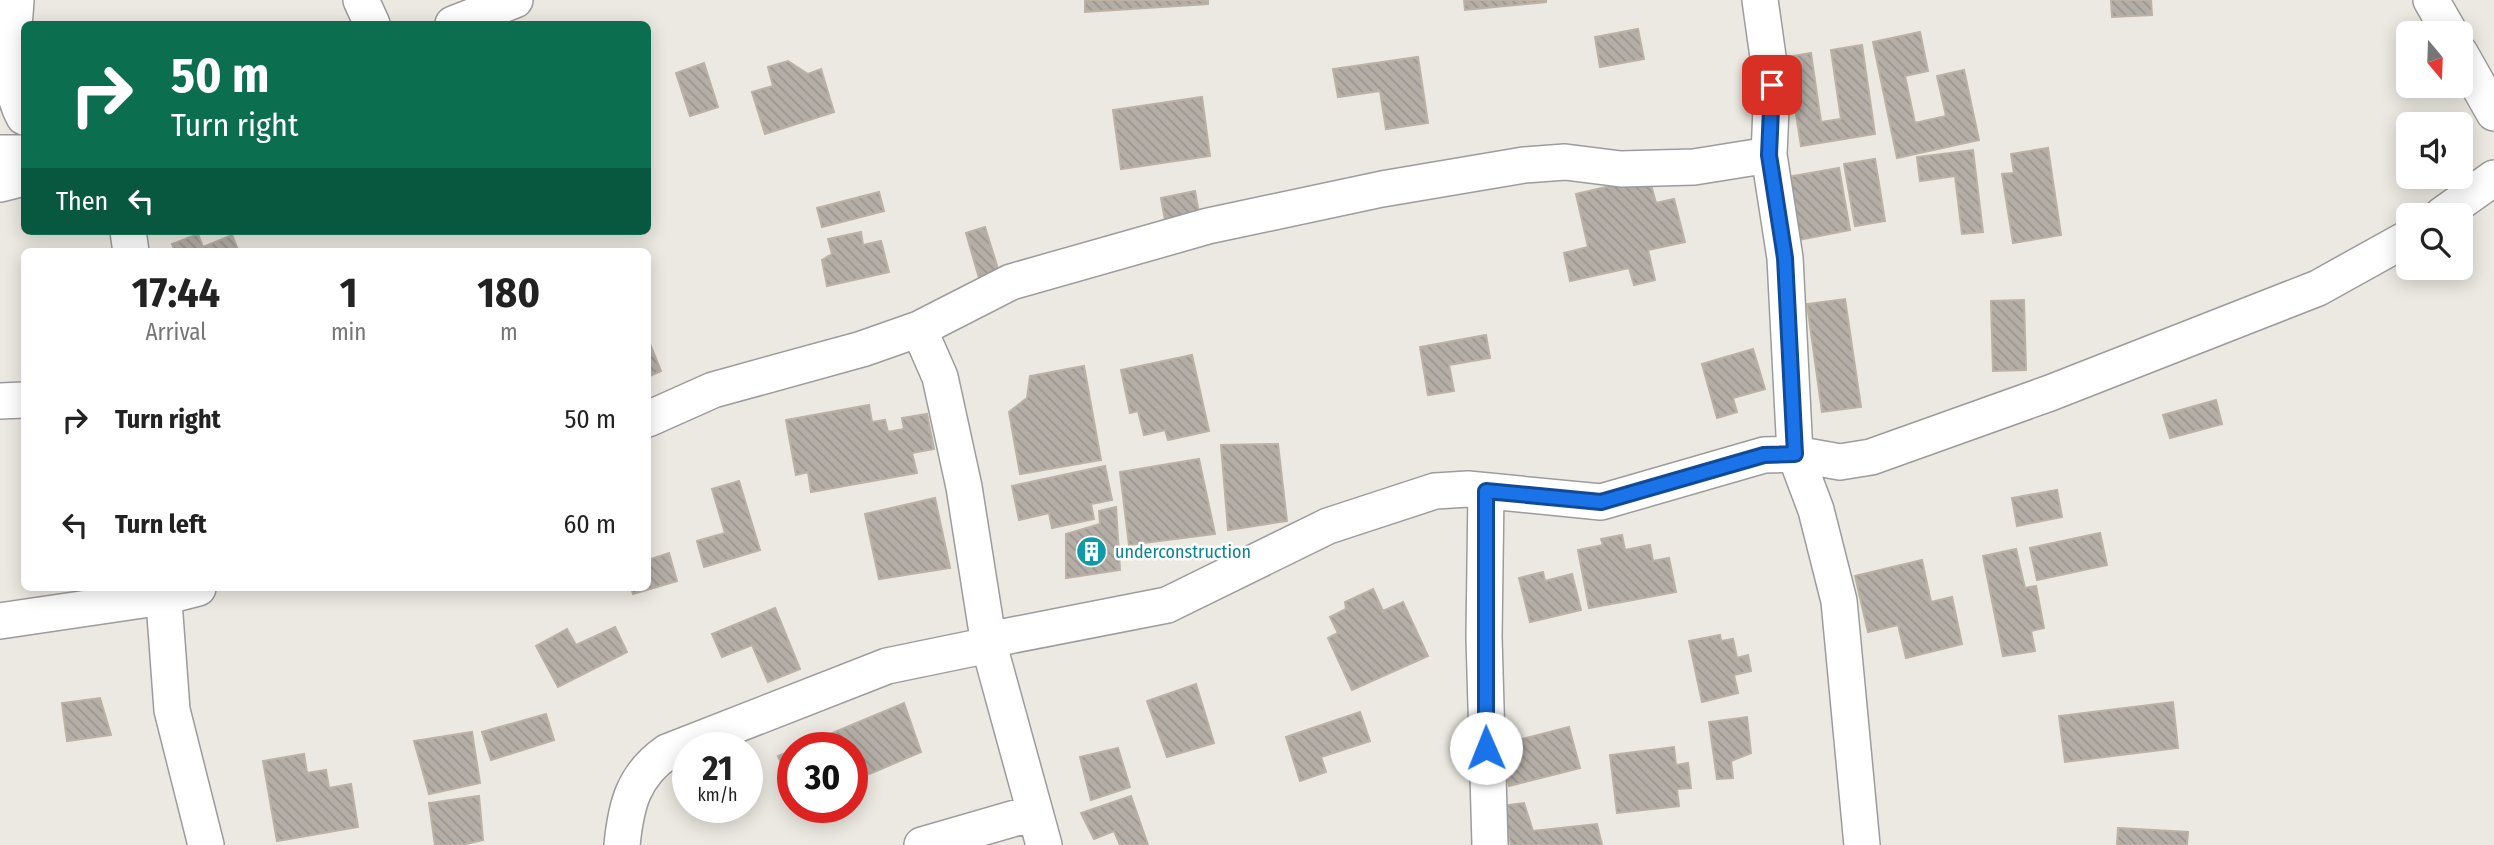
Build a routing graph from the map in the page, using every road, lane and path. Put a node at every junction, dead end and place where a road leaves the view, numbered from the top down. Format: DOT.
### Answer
graph roads {
  1 [pos="16,0"];
  2 [pos="361,0"];
  3 [pos="514,0"];
  4 [pos="1760,0"];
  5 [pos="2431,0"];
  6 [pos="371,21"];
  7 [pos="461,21"];
  8 [pos="2443,21"];
  9 [pos="2473,76"];
  10 [pos="2494,113"];
  11 [pos="14,118"];
  12 [pos="0,153"];
  13 [pos="21,153"];
  14 [pos="1769,155"];
  15 [pos="2494,178"];
  16 [pos="21,179"];
  17 [pos="0,184"];
  18 [pos="2459,203"];
  19 [pos="2396,245"];
  20 [pos="919,329"];
  21 [pos="21,400"];
  22 [pos="0,401"];
  23 [pos="651,418"];
  24 [pos="1795,454"];
  25 [pos="1486,491"];
  26 [pos="163,593"];
  27 [pos="0,598"];
  28 [pos="69,611"];
  29 [pos="0,621"];
  30 [pos="989,643"];
  31 [pos="1039,829"];
  32 [pos="206,845"];
  33 [pos="622,845"];
  34 [pos="922,845"];
  35 [pos="1490,845"];
  36 [pos="1862,845"];
  1 -- 11 [label="street"];
  2 -- 6 [label="street"];
  3 -- 7 [label="street"];
  4 -- 14 [label="street"];
  5 -- 8 [label="street"];
  9 -- 10 [label="street"];
  12 -- 13 [label="street"];
  14 -- 20 [label="street"];
  14 -- 24 [label="street"];
  15 -- 18 [label="street"];
  16 -- 17 [label="street"];
  19 -- 24 [label="street"];
  20 -- 23 [label="street"];
  20 -- 30 [label="street"];
  21 -- 22 [label="street"];
  24 -- 25 [label="street"];
  24 -- 36 [label="street"];
  25 -- 30 [label="street"];
  25 -- 35 [label="street"];
  26 -- 28 [label="street"];
  26 -- 32 [label="street"];
  27 -- 28 [label="street"];
  28 -- 29 [label="street"];
  30 -- 31 [label="street"];
  30 -- 33 [label="street"];
  31 -- 34 [label="street"];
}
